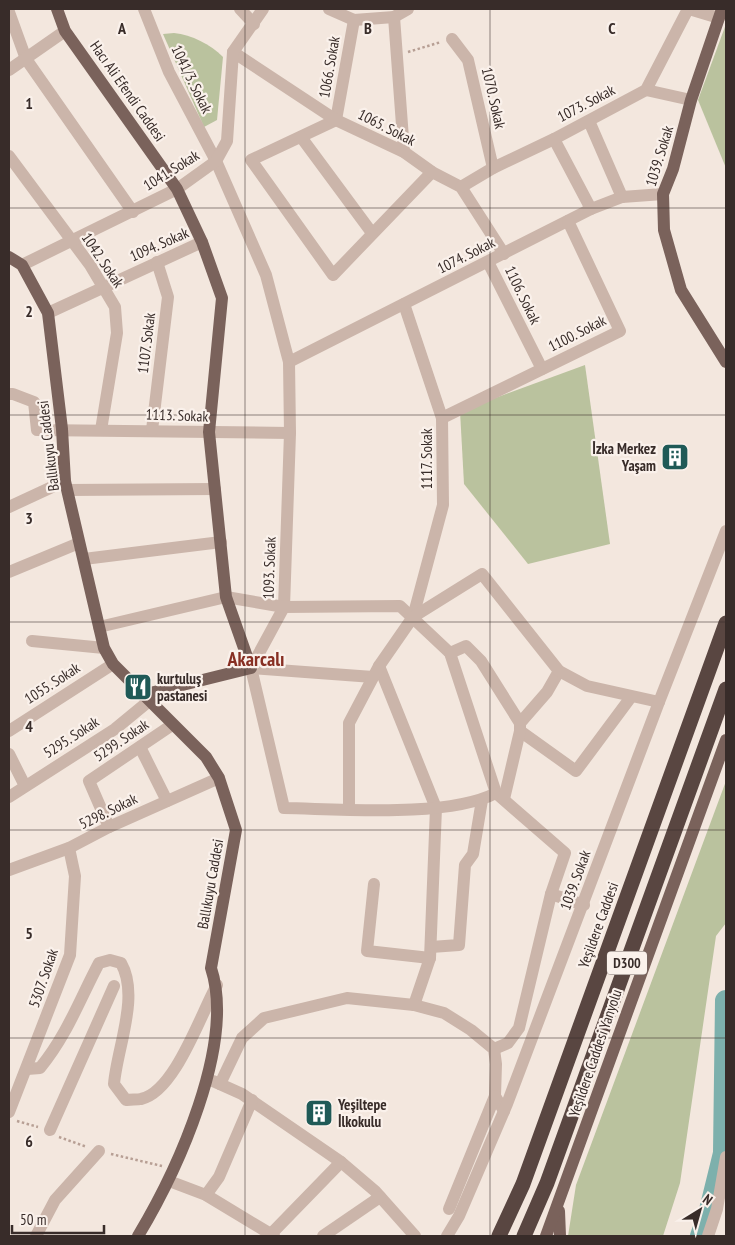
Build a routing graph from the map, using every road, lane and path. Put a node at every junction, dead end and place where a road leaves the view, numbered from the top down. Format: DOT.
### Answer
graph roads {
  1 [pos="57,9"];
  2 [pos="144,9"];
  3 [pos="240,9"];
  4 [pos="262,9"];
  5 [pos="330,9"];
  6 [pos="408,9"];
  7 [pos="689,9"];
  8 [pos="9,12"];
  9 [pos="720,13"];
  10 [pos="394,17"];
  11 [pos="354,20"];
  12 [pos="254,24"];
  13 [pos="65,31"];
  14 [pos="452,39"];
  15 [pos="233,52"];
  16 [pos="397,55"];
  17 [pos="26,59"];
  18 [pos="9,70"];
  19 [pos="646,90"];
  20 [pos="691,100"];
  21 [pos="336,120"];
  22 [pos="589,121"];
  23 [pos="301,137"];
  24 [pos="554,140"];
  25 [pos="404,152"];
  26 [pos="9,156"];
  27 [pos="216,161"];
  28 [pos="493,168"];
  29 [pos="432,172"];
  30 [pos="462,187"];
  31 [pos="177,189"];
  32 [pos="663,194"];
  33 [pos="622,197"];
  34 [pos="591,209"];
  35 [pos="133,212"];
  36 [pos="568,221"];
  37 [pos="372,233"];
  38 [pos="71,241"];
  39 [pos="202,242"];
  40 [pos="504,254"];
  41 [pos="9,257"];
  42 [pos="157,262"];
  43 [pos="488,262"];
  44 [pos="22,265"];
  45 [pos="103,287"];
  46 [pos="404,304"];
  47 [pos="48,313"];
  48 [pos="289,362"];
  49 [pos="726,362"];
  50 [pos="542,370"];
  51 [pos="9,394"];
  52 [pos="442,418"];
  53 [pos="62,429"];
  54 [pos="101,430"];
  55 [pos="152,430"];
  56 [pos="209,432"];
  57 [pos="290,433"];
  58 [pos="67,485"];
  59 [pos="215,489"];
  60 [pos="9,507"];
  61 [pos="726,531"];
  62 [pos="221,542"];
  63 [pos="79,543"];
  64 [pos="84,559"];
  65 [pos="9,572"];
  66 [pos="226,597"];
  67 [pos="284,607"];
  68 [pos="413,617"];
  69 [pos="726,623"];
  70 [pos="99,627"];
  71 [pos="32,641"];
  72 [pos="104,648"];
  73 [pos="450,653"];
  74 [pos="113,664"];
  75 [pos="251,668"];
  76 [pos="560,671"];
  77 [pos="376,672"];
  78 [pos="726,690"];
  79 [pos="631,697"];
  80 [pos="145,698"];
  81 [pos="658,702"];
  82 [pos="172,725"];
  83 [pos="520,727"];
  84 [pos="9,731"];
  85 [pos="726,740"];
  86 [pos="140,747"];
  87 [pos="9,754"];
  88 [pos="219,778"];
  89 [pos="25,786"];
  90 [pos="10,795"];
  91 [pos="500,796"];
  92 [pos="167,800"];
  93 [pos="482,800"];
  94 [pos="436,808"];
  95 [pos="349,810"];
  96 [pos="109,827"];
  97 [pos="69,848"];
  98 [pos="9,870"];
  99 [pos="374,884"];
  100 [pos="551,894"];
  101 [pos="584,905"];
  102 [pos="430,952"];
  103 [pos="217,985"];
  104 [pos="114,986"];
  105 [pos="414,1005"];
  106 [pos="494,1049"];
  107 [pos="27,1069"];
  108 [pos="206,1078"];
  109 [pos="220,1084"];
  110 [pos="495,1096"];
  111 [pos="252,1100"];
  112 [pos="504,1111"];
  113 [pos="9,1112"];
  114 [pos="50,1130"];
  115 [pos="98,1151"];
  116 [pos="726,1157"];
  117 [pos="341,1162"];
  118 [pos="169,1181"];
  119 [pos="206,1195"];
  120 [pos="380,1197"];
  121 [pos="559,1203"];
  122 [pos="449,1209"];
  123 [pos="273,1235"];
  124 [pos="36,1236"];
  125 [pos="138,1236"];
  126 [pos="323,1236"];
  127 [pos="416,1236"];
  128 [pos="447,1236"];
  129 [pos="500,1236"];
  130 [pos="524,1236"];
  131 [pos="546,1236"];
  132 [pos="560,1236"];
  133 [pos="708,1236"];
  1 -- 13 [label="main road, Hacı Ali Efendi Caddesi"];
  2 -- 27 [label="street, 1041/3. Sokak"];
  3 -- 12 [label="street"];
  4 -- 12 [label="street"];
  5 -- 11 [label="street"];
  6 -- 10 [label="street"];
  7 -- 9 [label="street"];
  7 -- 19 [label="street"];
  8 -- 17 [label="street"];
  9 -- 20 [label="main road, 1039. Sokak"];
  10 -- 11 [label="street"];
  10 -- 16 [label="street"];
  11 -- 21 [label="street, 1066. Sokak"];
  12 -- 15 [label="street"];
  13 -- 17 [label="street"];
  13 -- 31 [label="main road, Hacı Ali Efendi Caddesi"];
  14 -- 16 [label="path"];
  14 -- 28 [label="street, 1070. Sokak"];
  15 -- 21 [label="street, 1065. Sokak"];
  15 -- 27 [label="street, 1041. Sokak"];
  16 -- 25 [label="street"];
  17 -- 18 [label="street"];
  17 -- 35 [label="street"];
  19 -- 20 [label="street"];
  19 -- 22 [label="street, 1073. Sokak"];
  20 -- 32 [label="main road, 1039. Sokak"];
  21 -- 23 [label="street"];
  21 -- 25 [label="street, 1065. Sokak"];
  22 -- 24 [label="street, 1073. Sokak"];
  22 -- 33 [label="street"];
  23 -- 37 [label="street"];
  23 -- 37 [label="street"];
  24 -- 28 [label="street, 1073. Sokak"];
  24 -- 34 [label="street"];
  25 -- 29 [label="street, 1065. Sokak"];
  26 -- 38 [label="street, 1042. Sokak"];
  27 -- 31 [label="street, 1041. Sokak"];
  27 -- 48 [label="street, 1093. Sokak"];
  28 -- 30 [label="street, 1073. Sokak"];
  29 -- 30 [label="street, 1065. Sokak"];
  29 -- 37 [label="street"];
  30 -- 40 [label="street"];
  31 -- 35 [label="street, 1041. Sokak"];
  31 -- 39 [label="main road"];
  32 -- 33 [label="street, 1074. Sokak"];
  32 -- 49 [label="main road, 1039. Sokak"];
  33 -- 34 [label="street, 1074. Sokak"];
  34 -- 36 [label="street, 1074. Sokak"];
  35 -- 38 [label="street, 1041. Sokak"];
  36 -- 40 [label="street, 1074. Sokak"];
  36 -- 50 [label="street, 1100. Sokak"];
  38 -- 44 [label="street, 1041. Sokak"];
  38 -- 45 [label="street, 1042. Sokak"];
  39 -- 42 [label="street, 1094. Sokak"];
  39 -- 56 [label="main road"];
  40 -- 43 [label="street, 1074. Sokak"];
  41 -- 44 [label="main road, Ballıkuyu Caddesi"];
  42 -- 45 [label="street, 1094. Sokak"];
  42 -- 55 [label="street, 1107. Sokak"];
  43 -- 46 [label="street, 1074. Sokak"];
  43 -- 50 [label="street, 1106. Sokak"];
  44 -- 47 [label="main road, Ballıkuyu Caddesi"];
  45 -- 47 [label="street, 1094. Sokak"];
  45 -- 54 [label="street, 1042. Sokak"];
  46 -- 48 [label="street, 1074. Sokak"];
  46 -- 52 [label="street, 1117. Sokak"];
  47 -- 53 [label="main road, Ballıkuyu Caddesi"];
  48 -- 57 [label="street, 1093. Sokak"];
  50 -- 52 [label="street, 1100. Sokak"];
  51 -- 53 [label="street, 1113. Sokak"];
  52 -- 68 [label="street, 1117. Sokak"];
  53 -- 54 [label="street, 1113. Sokak"];
  53 -- 58 [label="main road, Ballıkuyu Caddesi"];
  54 -- 55 [label="street, 1113. Sokak"];
  55 -- 56 [label="street, 1113. Sokak"];
  56 -- 57 [label="street, 1113. Sokak"];
  56 -- 59 [label="main road"];
  57 -- 67 [label="street, 1093. Sokak"];
  58 -- 59 [label="street"];
  58 -- 60 [label="street"];
  58 -- 63 [label="main road, Ballıkuyu Caddesi"];
  59 -- 62 [label="main road"];
  61 -- 81 [label="street, 1039. Sokak"];
  62 -- 64 [label="street"];
  62 -- 66 [label="main road"];
  63 -- 64 [label="main road, Ballıkuyu Caddesi"];
  63 -- 65 [label="street"];
  64 -- 70 [label="main road, Ballıkuyu Caddesi"];
  66 -- 67 [label="street"];
  66 -- 70 [label="street"];
  66 -- 75 [label="main road"];
  67 -- 68 [label="street"];
  67 -- 75 [label="street, 1093. Sokak"];
  68 -- 73 [label="street"];
  68 -- 76 [label="street"];
  68 -- 77 [label="street"];
  69 -- 129 [label="highway, Yeşildere Caddesi"];
  70 -- 72 [label="main road, Ballıkuyu Caddesi"];
  71 -- 72 [label="street"];
  72 -- 74 [label="main road, Ballıkuyu Caddesi"];
  73 -- 83 [label="street"];
  73 -- 91 [label="street"];
  74 -- 80 [label="main road, Ballıkuyu Caddesi"];
  74 -- 84 [label="street, 1055. Sokak"];
  75 -- 77 [label="street"];
  75 -- 80 [label="main road"];
  75 -- 95 [label="street"];
  76 -- 79 [label="street"];
  76 -- 83 [label="street"];
  77 -- 94 [label="street"];
  77 -- 95 [label="street"];
  78 -- 130 [label="highway, D300"];
  79 -- 81 [label="street"];
  79 -- 83 [label="street"];
  80 -- 82 [label="main road, Ballıkuyu Caddesi"];
  80 -- 89 [label="street, 5295. Sokak"];
  81 -- 101 [label="street, 1039. Sokak"];
  82 -- 86 [label="street, 5299. Sokak"];
  82 -- 88 [label="main road, Ballıkuyu Caddesi"];
  83 -- 91 [label="street"];
  85 -- 121 [label="main road, Yeşildere Caddesi Yanyolu"];
  86 -- 92 [label="street"];
  86 -- 96 [label="street, 5299. Sokak"];
  87 -- 89 [label="street"];
  88 -- 92 [label="street, 5298. Sokak"];
  88 -- 103 [label="main road, Ballıkuyu Caddesi"];
  89 -- 90 [label="street, 5295. Sokak"];
  91 -- 93 [label="street"];
  91 -- 100 [label="street"];
  92 -- 96 [label="street, 5298. Sokak"];
  93 -- 94 [label="street"];
  93 -- 102 [label="street"];
  94 -- 95 [label="street"];
  94 -- 102 [label="street"];
  96 -- 97 [label="street, 5298. Sokak"];
  97 -- 98 [label="street, 5298. Sokak"];
  97 -- 107 [label="street, 5307. Sokak"];
  99 -- 102 [label="street"];
  100 -- 101 [label="street"];
  100 -- 106 [label="street"];
  101 -- 112 [label="street, 1039. Sokak"];
  102 -- 105 [label="street"];
  103 -- 107 [label="street"];
  103 -- 108 [label="main road, Ballıkuyu Caddesi"];
  104 -- 114 [label="street"];
  105 -- 106 [label="street"];
  105 -- 109 [label="street"];
  106 -- 110 [label="street"];
  107 -- 113 [label="street, 5307. Sokak"];
  108 -- 109 [label="street"];
  108 -- 118 [label="main road, Ballıkuyu Caddesi"];
  109 -- 111 [label="street"];
  110 -- 112 [label="street"];
  110 -- 122 [label="street"];
  111 -- 117 [label="street"];
  111 -- 119 [label="street"];
  112 -- 128 [label="street, 1039. Sokak"];
  115 -- 124 [label="street"];
  116 -- 133 [label="street"];
  117 -- 120 [label="street"];
  117 -- 123 [label="street"];
  118 -- 119 [label="street"];
  118 -- 125 [label="main road, Ballıkuyu Caddesi"];
  119 -- 123 [label="street"];
  120 -- 126 [label="street"];
  120 -- 127 [label="street"];
  121 -- 131 [label="main road, Yeşildere Caddesi Yanyolu"];
  121 -- 132 [label="main road"];
}
